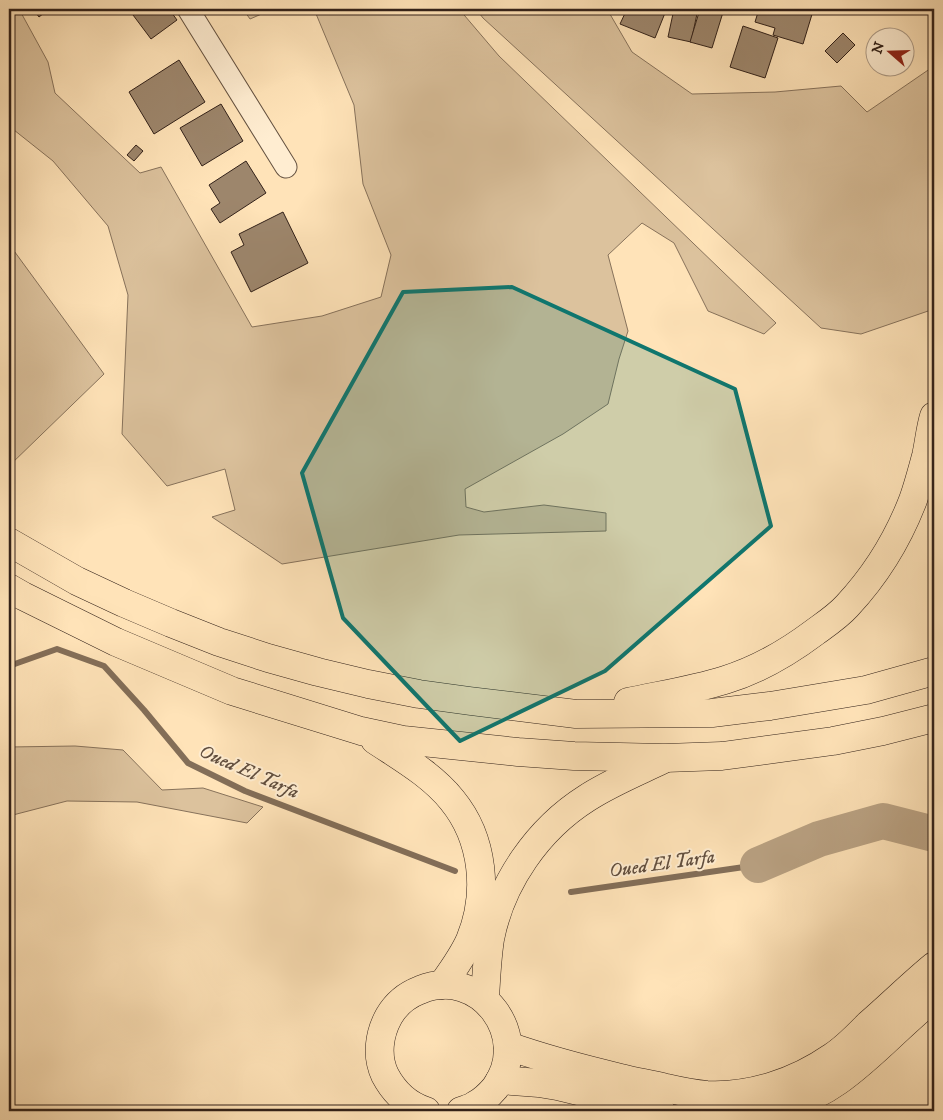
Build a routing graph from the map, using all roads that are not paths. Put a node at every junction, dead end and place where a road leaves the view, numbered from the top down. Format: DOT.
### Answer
graph roads {
  1 [pos="188,9"];
  2 [pos="286,167"];
  3 [pos="934,416"];
  4 [pos="9,542"];
  5 [pos="9,588"];
  6 [pos="934,671"];
  7 [pos="576,714"];
  8 [pos="934,718"];
  9 [pos="361,731"];
  10 [pos="665,758"];
  11 [pos="934,966"];
  12 [pos="442,985"];
  13 [pos="934,997"];
  14 [pos="485,999"];
  15 [pos="508,1046"];
  16 [pos="500,1080"];
  17 [pos="400,1104"];
  18 [pos="426,1111"];
  19 [pos="461,1111"];
  20 [pos="661,1111"];
  21 [pos="767,1111"];
  1 -- 2 [label="street"];
  3 -- 7 [label="highway"];
  4 -- 7 [label="highway"];
  5 -- 9 [label="highway"];
  6 -- 7 [label="highway"];
  8 -- 10 [label="highway"];
  9 -- 10 [label="highway"];
  9 -- 12 [label="highway"];
  10 -- 14 [label="highway"];
  11 -- 15 [label="highway"];
  12 -- 14 [label="highway"];
  12 -- 17 [label="highway"];
  13 -- 21 [label="highway"];
  14 -- 15 [label="highway"];
  15 -- 16 [label="highway"];
  16 -- 19 [label="highway"];
  16 -- 20 [label="highway"];
  17 -- 18 [label="highway"];
}
